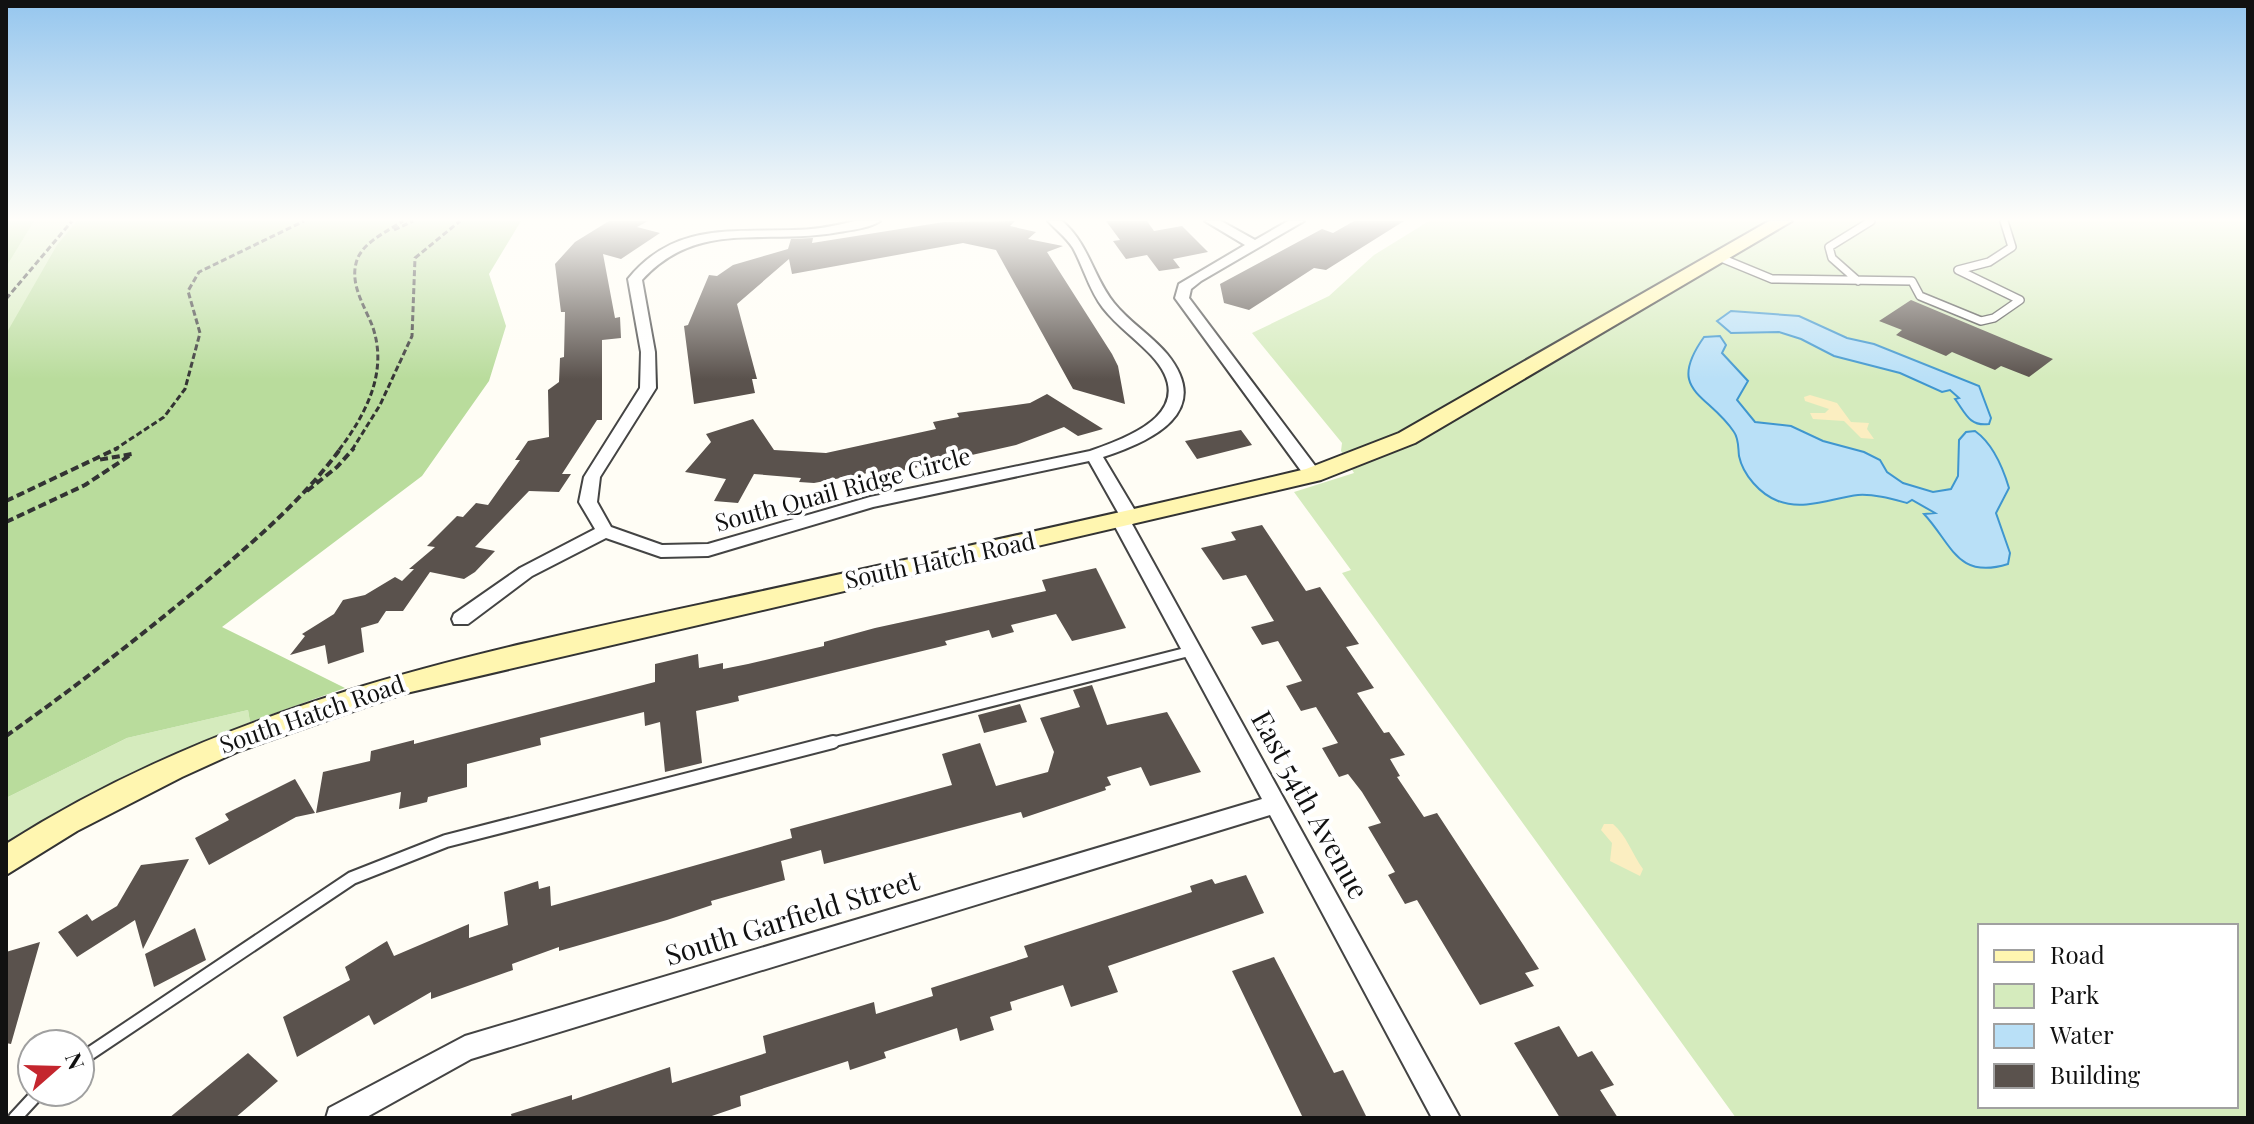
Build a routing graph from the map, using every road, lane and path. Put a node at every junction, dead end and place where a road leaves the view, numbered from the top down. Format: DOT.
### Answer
graph roads {
  1 [pos="28,273"];
  2 [pos="198,273"];
  3 [pos="356,273"];
  4 [pos="413,273"];
  5 [pos="639,273"];
  6 [pos="1092,273"];
  7 [pos="1204,273"];
  8 [pos="1694,273"];
  9 [pos="1759,273"];
  10 [pos="1849,273"];
  11 [pos="1965,273"];
  12 [pos="1858,281"];
  13 [pos="17,287"];
  14 [pos="6,290"];
  15 [pos="6,299"];
  16 [pos="1094,455"];
  17 [pos="92,461"];
  18 [pos="1313,475"];
  19 [pos="301,495"];
  20 [pos="6,501"];
  21 [pos="1126,520"];
  22 [pos="6,522"];
  23 [pos="605,531"];
  24 [pos="461,619"];
  25 [pos="1191,651"];
  26 [pos="6,736"];
  27 [pos="1276,804"];
  28 [pos="6,861"];
  29 [pos="96,1049"];
  30 [pos="339,1118"];
  31 [pos="1447,1118"];
  1 -- 13 [label="path"];
  2 -- 17 [label="path"];
  3 -- 19 [label="path"];
  4 -- 19 [label="path"];
  5 -- 23 [label="street"];
  6 -- 16 [label="street, South Quail Ridge Circle"];
  7 -- 18 [label="street"];
  8 -- 18 [label="main road, South Hatch Road"];
  9 -- 12 [label="lane"];
  10 -- 12 [label="lane"];
  11 -- 12 [label="lane"];
  13 -- 14 [label="path"];
  13 -- 15 [label="path"];
  16 -- 21 [label="street, East 54th Avenue"];
  16 -- 23 [label="street, South Quail Ridge Circle"];
  17 -- 20 [label="path"];
  17 -- 22 [label="path"];
  18 -- 21 [label="main road, South Hatch Road"];
  19 -- 26 [label="path"];
  21 -- 25 [label="street, East 54th Avenue"];
  21 -- 28 [label="main road, South Hatch Road"];
  23 -- 24 [label="street"];
  25 -- 27 [label="street, East 54th Avenue"];
  25 -- 29 [label="lane"];
  27 -- 30 [label="street, South Garfield Street"];
  27 -- 31 [label="street, East 54th Avenue"];
}
